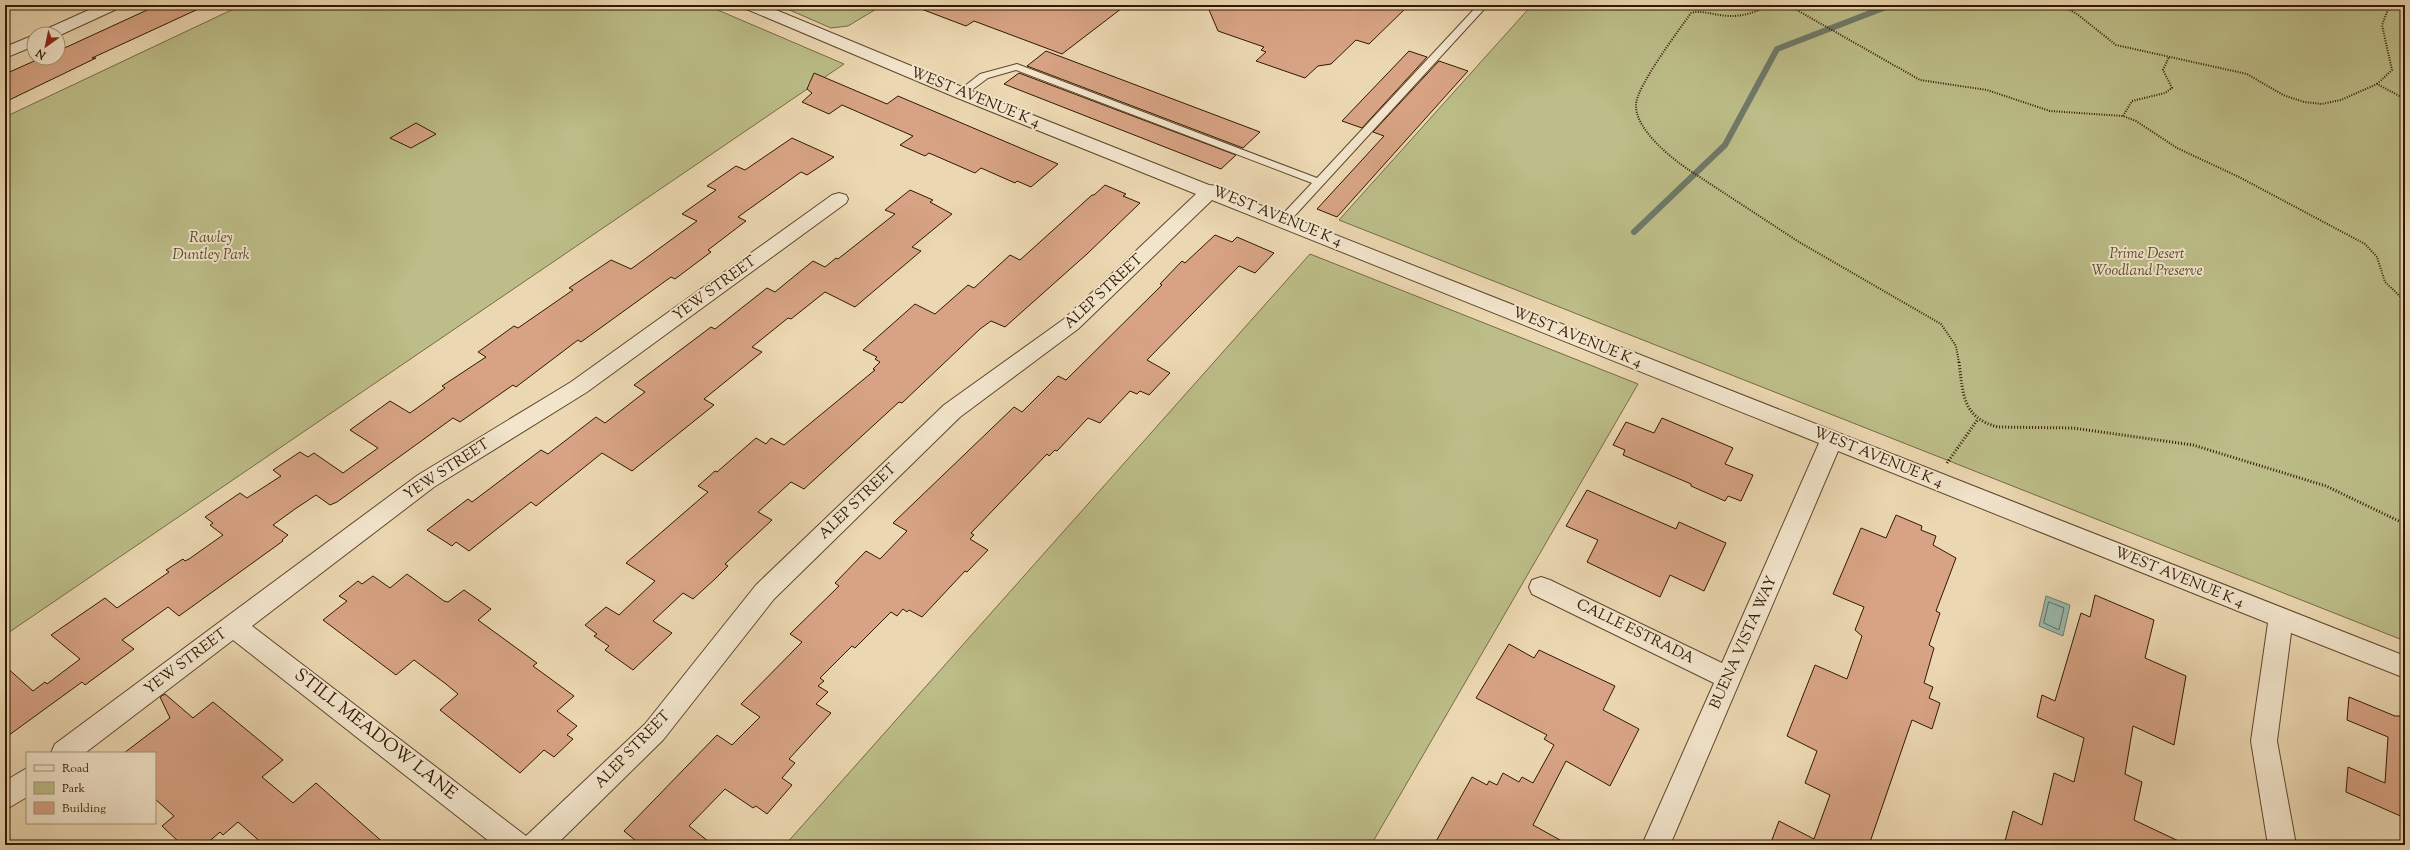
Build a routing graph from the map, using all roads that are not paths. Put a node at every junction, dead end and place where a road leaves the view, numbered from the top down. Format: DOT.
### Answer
graph roads {
  1 [pos="113,5"];
  2 [pos="750,5"];
  3 [pos="1483,5"];
  4 [pos="66,26"];
  5 [pos="26,44"];
  6 [pos="5,53"];
  7 [pos="961,93"];
  8 [pos="1318,182"];
  9 [pos="1211,190"];
  10 [pos="839,199"];
  11 [pos="1284,220"];
  12 [pos="1832,440"];
  13 [pos="1541,587"];
  14 [pos="2281,618"];
  15 [pos="234,626"];
  16 [pos="2405,667"];
  17 [pos="1728,678"];
  18 [pos="65,752"];
  19 [pos="26,782"];
  20 [pos="5,797"];
  21 [pos="516,845"];
  22 [pos="536,845"];
  23 [pos="1656,845"];
  24 [pos="2282,845"];
  1 -- 4 [label="street"];
  2 -- 7 [label="street, WEST AVENUE K 4"];
  3 -- 8 [label="lane"];
  5 -- 6 [label="street"];
  7 -- 8 [label="lane"];
  7 -- 9 [label="street, WEST AVENUE K 4"];
  8 -- 11 [label="lane"];
  9 -- 11 [label="street, WEST AVENUE K 4"];
  9 -- 22 [label="street, ALEP STREET"];
  10 -- 15 [label="street, YEW STREET"];
  11 -- 12 [label="street, WEST AVENUE K 4"];
  12 -- 14 [label="street, WEST AVENUE K 4"];
  12 -- 17 [label="street, BUENA VISTA WAY"];
  13 -- 17 [label="street, CALLE ESTRADA"];
  14 -- 16 [label="street, WEST AVENUE K 4"];
  14 -- 24 [label="street"];
  15 -- 18 [label="street, YEW STREET"];
  15 -- 21 [label="street, STILL MEADOW LANE"];
  17 -- 23 [label="street, BUENA VISTA WAY"];
  19 -- 20 [label="street"];
}
